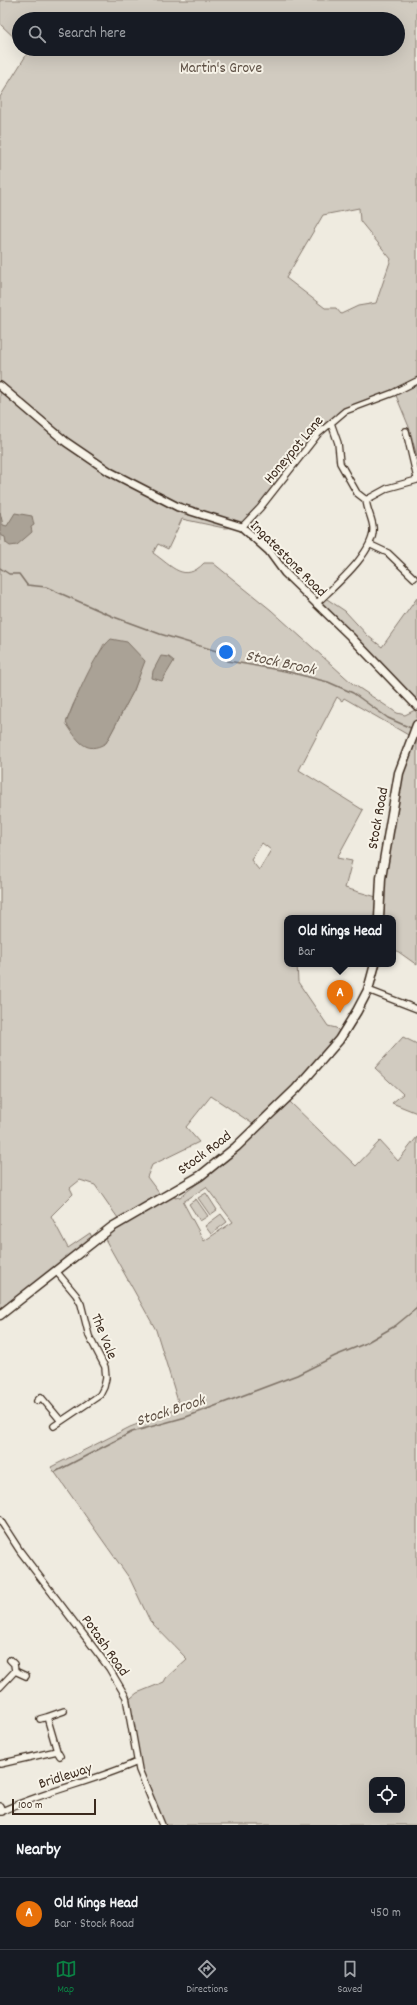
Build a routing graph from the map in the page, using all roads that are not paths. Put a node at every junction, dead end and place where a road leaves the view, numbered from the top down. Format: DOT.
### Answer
graph roads {
  1 [pos="417,381"];
  2 [pos="0,386"];
  3 [pos="330,423"];
  4 [pos="406,431"];
  5 [pos="417,479"];
  6 [pos="366,500"];
  7 [pos="242,527"];
  8 [pos="371,545"];
  9 [pos="414,578"];
  10 [pos="316,604"];
  11 [pos="417,706"];
  12 [pos="416,728"];
  13 [pos="379,915"];
  14 [pos="374,967"];
  15 [pos="368,990"];
  16 [pos="417,1009"];
  17 [pos="56,1270"];
  18 [pos="0,1315"];
  19 [pos="41,1397"];
  20 [pos="61,1421"];
  21 [pos="54,1426"];
  22 [pos="0,1520"];
  23 [pos="10,1660"];
  24 [pos="15,1671"];
  25 [pos="26,1676"];
  26 [pos="0,1687"];
  27 [pos="64,1711"];
  28 [pos="47,1717"];
  29 [pos="40,1719"];
  30 [pos="57,1751"];
  31 [pos="60,1756"];
  32 [pos="137,1762"];
  33 [pos="0,1764"];
  34 [pos="1,1810"];
  35 [pos="162,1825"];
  1 -- 3 [label="street, Honeypot Lane"];
  2 -- 7 [label="street, Ingatestone Road"];
  3 -- 6 [label="street"];
  3 -- 7 [label="street, Honeypot Lane"];
  4 -- 5 [label="street"];
  5 -- 6 [label="street"];
  6 -- 8 [label="street"];
  7 -- 10 [label="street, Ingatestone Road"];
  8 -- 9 [label="street"];
  8 -- 10 [label="street"];
  10 -- 11 [label="street, Ingatestone Road"];
  12 -- 13 [label="main road, Stock Road"];
  14 -- 15 [label="main road, Stock Road"];
  15 -- 16 [label="street"];
  15 -- 17 [label="main road, Stock Road"];
  17 -- 18 [label="main road, Stock Road"];
  17 -- 20 [label="street, The Vale"];
  19 -- 20 [label="street"];
  20 -- 21 [label="street, The Vale"];
  22 -- 32 [label="street, Potash Road"];
  23 -- 24 [label="street"];
  24 -- 25 [label="street"];
  24 -- 26 [label="street"];
  27 -- 28 [label="street"];
  28 -- 29 [label="street"];
  28 -- 30 [label="street"];
  30 -- 31 [label="street"];
  30 -- 33 [label="street"];
  32 -- 34 [label="street, Bridleway"];
  32 -- 35 [label="street, Potash Road"];
}
